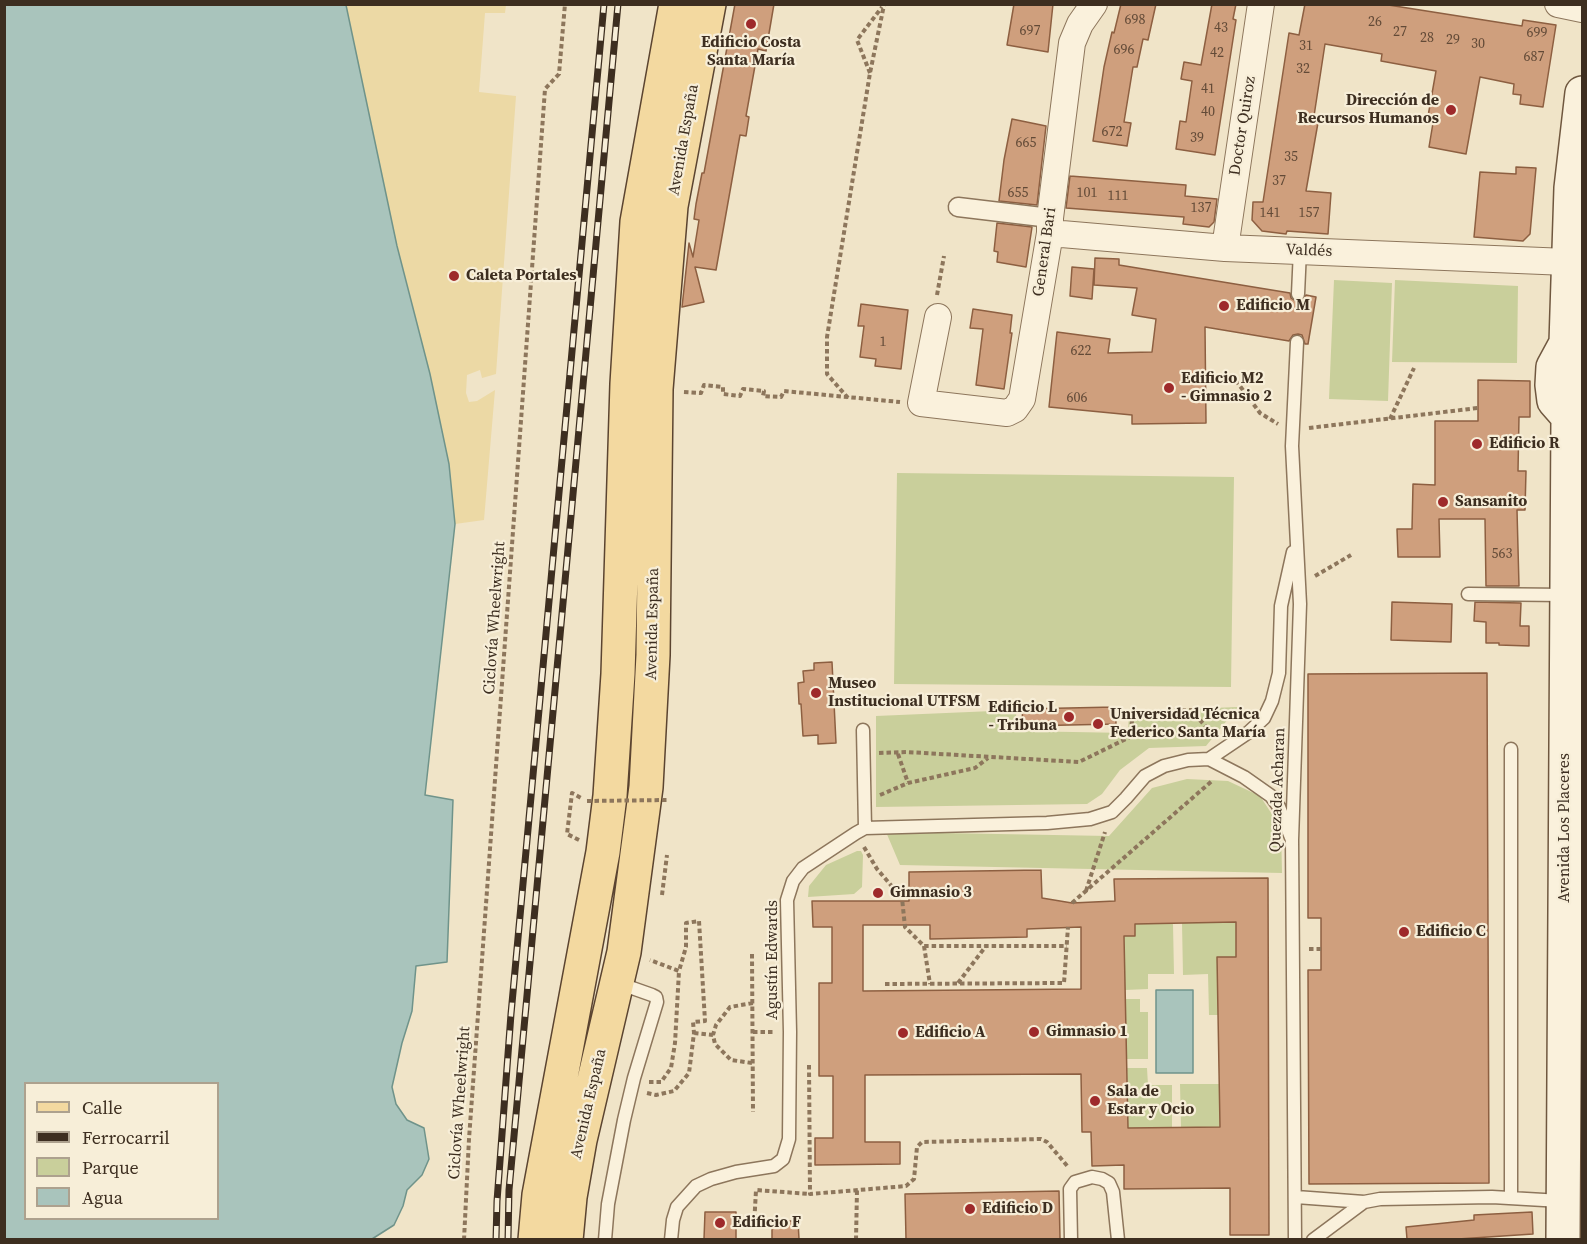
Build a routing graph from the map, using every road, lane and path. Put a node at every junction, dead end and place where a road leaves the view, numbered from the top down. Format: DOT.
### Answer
graph roads {
  1 [pos="565,4"];
  2 [pos="676,4"];
  3 [pos="709,4"];
  4 [pos="1094,4"];
  5 [pos="1261,4"];
  6 [pos="1558,4"];
  7 [pos="1582,9"];
  8 [pos="870,73"];
  9 [pos="1582,93"];
  10 [pos="958,207"];
  11 [pos="1050,226"];
  12 [pos="1225,248"];
  13 [pos="1300,250"];
  14 [pos="944,256"];
  15 [pos="1567,262"];
  16 [pos="1298,294"];
  17 [pos="938,317"];
  18 [pos="1297,342"];
  19 [pos="1414,368"];
  20 [pos="1229,377"];
  21 [pos="656,389"];
  22 [pos="848,398"];
  23 [pos="1577,398"];
  24 [pos="921,403"];
  25 [pos="1478,408"];
  26 [pos="1390,419"];
  27 [pos="1293,427"];
  28 [pos="1296,542"];
  29 [pos="1351,555"];
  30 [pos="1299,585"];
  31 [pos="1468,594"];
  32 [pos="1567,596"];
  33 [pos="863,730"];
  34 [pos="1511,749"];
  35 [pos="1225,750"];
  36 [pos="989,758"];
  37 [pos="1209,759"];
  38 [pos="1227,768"];
  39 [pos="908,783"];
  40 [pos="1574,789"];
  41 [pos="667,800"];
  42 [pos="587,801"];
  43 [pos="863,802"];
  44 [pos="1112,812"];
  45 [pos="860,830"];
  46 [pos="1292,840"];
  47 [pos="1085,893"];
  48 [pos="1072,903"];
  49 [pos="1068,927"];
  50 [pos="987,945"];
  51 [pos="924,946"];
  52 [pos="1067,946"];
  53 [pos="752,954"];
  54 [pos="652,961"];
  55 [pos="679,970"];
  56 [pos="617,982"];
  57 [pos="885,984"];
  58 [pos="930,984"];
  59 [pos="958,984"];
  60 [pos="753,1003"];
  61 [pos="694,1033"];
  62 [pos="713,1035"];
  63 [pos="809,1054"];
  64 [pos="752,1063"];
  65 [pos="641,1082"];
  66 [pos="638,1090"];
  67 [pos="753,1112"];
  68 [pos="1073,1173"];
  69 [pos="857,1190"];
  70 [pos="810,1194"];
  71 [pos="1296,1197"];
  72 [pos="1511,1198"];
  73 [pos="1562,1201"];
  74 [pos="1364,1202"];
  75 [pos="754,1226"];
  76 [pos="464,1239"];
  77 [pos="534,1239"];
  78 [pos="566,1239"];
  79 [pos="605,1239"];
  80 [pos="671,1239"];
  81 [pos="856,1239"];
  82 [pos="1071,1239"];
  83 [pos="1118,1239"];
  84 [pos="1295,1239"];
  85 [pos="1313,1239"];
  86 [pos="1563,1239"];
  1 -- 76 [label="path, Ciclovía Wheelwright"];
  2 -- 77 [label="main road, Avenida España"];
  3 -- 21 [label="main road, Avenida España"];
  4 -- 11 [label="street, General Bari"];
  5 -- 12 [label="street, Doctor Quiroz"];
  6 -- 7 [label="street"];
  8 -- 8 [label="path"];
  8 -- 22 [label="path"];
  9 -- 15 [label="main road, Avenida Los Placeres"];
  10 -- 11 [label="street"];
  11 -- 12 [label="street, Valdés"];
  11 -- 24 [label="street, General Bari"];
  12 -- 13 [label="street, Valdés"];
  13 -- 15 [label="street, Valdés"];
  13 -- 16 [label="lane"];
  14 -- 17 [label="path"];
  15 -- 23 [label="main road, Avenida Los Placeres"];
  17 -- 24 [label="street"];
  18 -- 27 [label="lane, Quezada Acharan"];
  19 -- 26 [label="path"];
  20 -- 27 [label="path"];
  21 -- 22 [label="path"];
  21 -- 56 [label="main road, Avenida España"];
  22 -- 24 [label="path"];
  23 -- 32 [label="main road, Avenida Los Placeres"];
  25 -- 26 [label="path"];
  26 -- 27 [label="path"];
  27 -- 28 [label="lane, Quezada Acharan"];
  28 -- 30 [label="lane, Quezada Acharan"];
  28 -- 35 [label="lane"];
  29 -- 30 [label="path"];
  30 -- 46 [label="lane, Quezada Acharan"];
  31 -- 32 [label="lane"];
  32 -- 40 [label="main road, Avenida Los Placeres"];
  33 -- 43 [label="lane"];
  34 -- 72 [label="lane"];
  35 -- 36 [label="path"];
  35 -- 37 [label="lane"];
  36 -- 39 [label="path"];
  36 -- 39 [label="path"];
  37 -- 38 [label="lane"];
  37 -- 44 [label="lane"];
  38 -- 46 [label="lane"];
  38 -- 47 [label="path"];
  39 -- 43 [label="path"];
  40 -- 73 [label="main road, Avenida Los Placeres"];
  41 -- 42 [label="path, bridge"];
  43 -- 45 [label="lane"];
  44 -- 45 [label="lane"];
  44 -- 47 [label="path"];
  45 -- 51 [label="path"];
  45 -- 80 [label="lane, Agustín Edwards"];
  46 -- 71 [label="lane, Quezada Acharan"];
  47 -- 48 [label="path"];
  49 -- 52 [label="path"];
  50 -- 51 [label="path"];
  50 -- 52 [label="path"];
  50 -- 59 [label="path"];
  51 -- 58 [label="path"];
  52 -- 59 [label="path"];
  53 -- 60 [label="path"];
  54 -- 55 [label="path"];
  55 -- 61 [label="path"];
  55 -- 65 [label="path"];
  56 -- 78 [label="main road, Avenida España"];
  56 -- 79 [label="lane"];
  57 -- 58 [label="path"];
  58 -- 59 [label="path"];
  60 -- 62 [label="path"];
  60 -- 64 [label="path"];
  61 -- 62 [label="path"];
  61 -- 66 [label="path"];
  62 -- 64 [label="path"];
  63 -- 70 [label="path"];
  64 -- 67 [label="path"];
  68 -- 69 [label="path"];
  69 -- 70 [label="path"];
  69 -- 81 [label="path"];
  70 -- 75 [label="path"];
  71 -- 74 [label="lane"];
  71 -- 84 [label="lane, Quezada Acharan"];
  72 -- 73 [label="lane"];
  72 -- 74 [label="lane"];
  73 -- 86 [label="main road, Avenida Los Placeres"];
  74 -- 85 [label="lane"];
  82 -- 83 [label="lane"];
}
